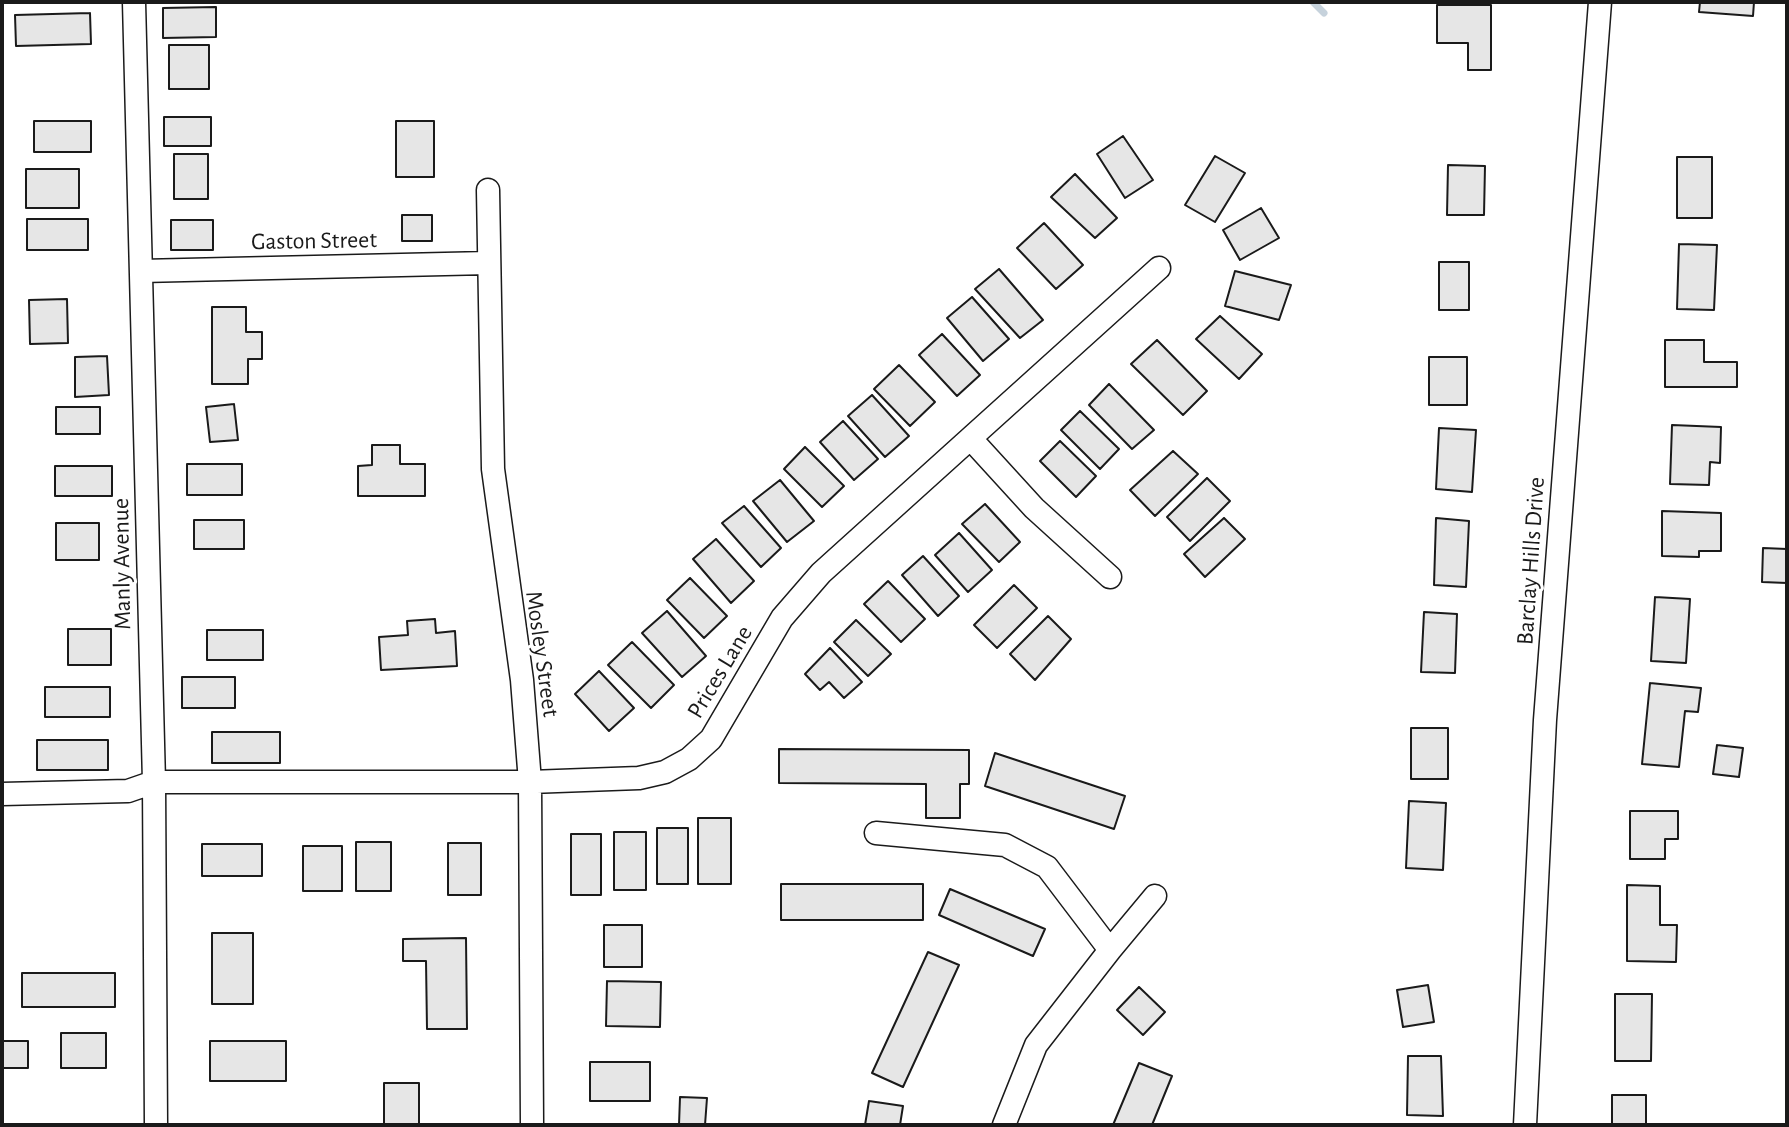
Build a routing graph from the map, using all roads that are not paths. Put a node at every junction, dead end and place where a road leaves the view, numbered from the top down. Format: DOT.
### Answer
graph roads {
  1 [pos="134,2"];
  2 [pos="1600,2"];
  3 [pos="488,190"];
  4 [pos="488,263"];
  5 [pos="1159,268"];
  6 [pos="141,271"];
  7 [pos="971,439"];
  8 [pos="1110,577"];
  9 [pos="154,782"];
  10 [pos="530,782"];
  11 [pos="2,794"];
  12 [pos="876,833"];
  13 [pos="1155,896"];
  14 [pos="1110,950"];
  15 [pos="156,1125"];
  16 [pos="532,1125"];
  17 [pos="1004,1125"];
  18 [pos="1525,1125"];
  1 -- 6 [label="street, Manly Avenue"];
  2 -- 18 [label="street, Barclay Hills Drive"];
  3 -- 4 [label="street, Mosley Street"];
  4 -- 6 [label="street, Gaston Street"];
  4 -- 10 [label="street, Mosley Street"];
  5 -- 7 [label="street, Prices Lane"];
  6 -- 9 [label="street, Manly Avenue"];
  7 -- 8 [label="street"];
  7 -- 10 [label="street, Prices Lane"];
  9 -- 10 [label="street, Prices Lane"];
  9 -- 11 [label="street, Prices Lane"];
  9 -- 15 [label="street, Manly Avenue"];
  10 -- 16 [label="street, Mosley Street"];
  12 -- 14 [label="street"];
  13 -- 14 [label="street"];
  14 -- 17 [label="street"];
}
